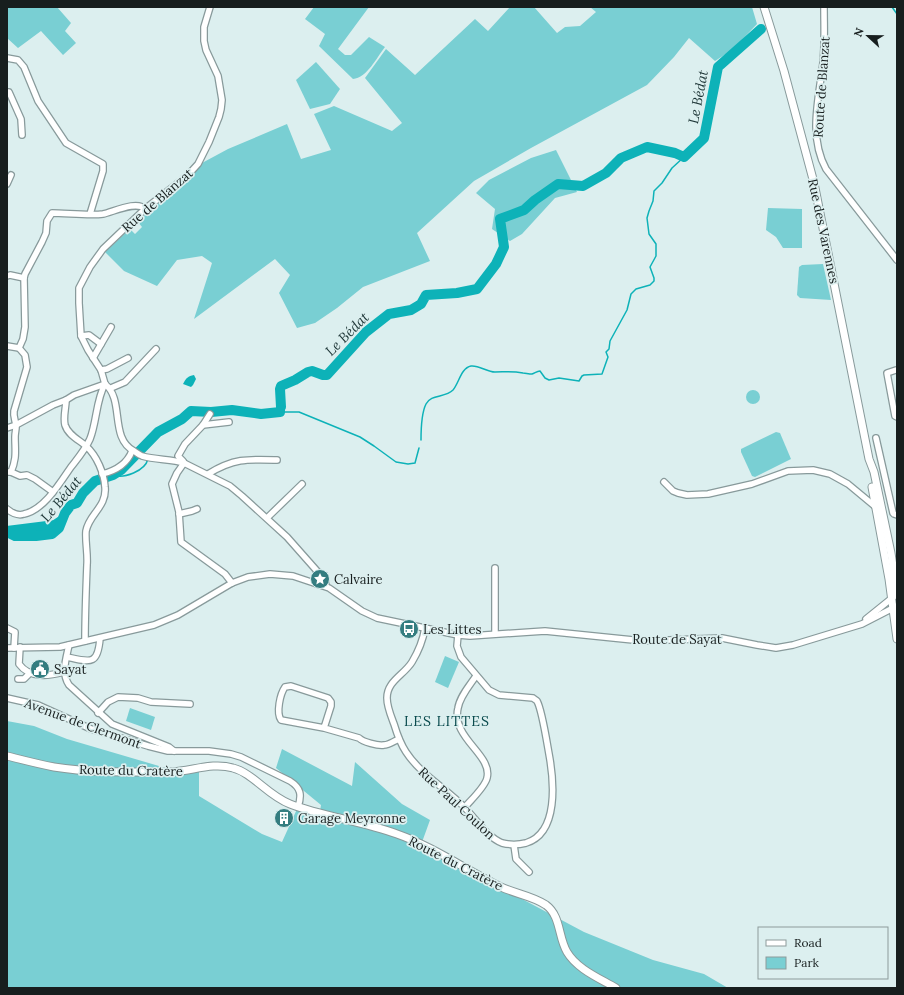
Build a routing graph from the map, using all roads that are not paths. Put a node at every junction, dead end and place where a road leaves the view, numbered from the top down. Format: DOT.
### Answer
graph roads {
  1 [pos="210,7"];
  2 [pos="764,7"];
  3 [pos="824,7"];
  4 [pos="7,58"];
  5 [pos="7,92"];
  6 [pos="22,134"];
  7 [pos="11,175"];
  8 [pos="7,184"];
  9 [pos="145,209"];
  10 [pos="90,214"];
  11 [pos="897,260"];
  12 [pos="7,276"];
  13 [pos="24,278"];
  14 [pos="111,327"];
  15 [pos="81,336"];
  16 [pos="101,344"];
  17 [pos="7,346"];
  18 [pos="19,348"];
  19 [pos="156,349"];
  20 [pos="94,358"];
  21 [pos="128,358"];
  22 [pos="101,370"];
  23 [pos="896,370"];
  24 [pos="105,384"];
  25 [pos="111,388"];
  26 [pos="66,400"];
  27 [pos="210,414"];
  28 [pos="897,417"];
  29 [pos="229,422"];
  30 [pos="203,425"];
  31 [pos="16,426"];
  32 [pos="7,428"];
  33 [pos="876,438"];
  34 [pos="86,446"];
  35 [pos="133,451"];
  36 [pos="178,456"];
  37 [pos="168,460"];
  38 [pos="277,460"];
  39 [pos="184,463"];
  40 [pos="9,472"];
  41 [pos="208,474"];
  42 [pos="103,477"];
  43 [pos="664,482"];
  44 [pos="302,484"];
  45 [pos="53,492"];
  46 [pos="879,508"];
  47 [pos="196,509"];
  48 [pos="7,510"];
  49 [pos="179,514"];
  50 [pos="897,515"];
  51 [pos="267,518"];
  52 [pos="495,568"];
  53 [pos="232,583"];
  54 [pos="326,586"];
  55 [pos="895,595"];
  56 [pos="895,608"];
  57 [pos="858,625"];
  58 [pos="7,628"];
  59 [pos="425,628"];
  60 [pos="495,634"];
  61 [pos="458,635"];
  62 [pos="100,638"];
  63 [pos="897,639"];
  64 [pos="85,642"];
  65 [pos="69,645"];
  66 [pos="7,648"];
  67 [pos="17,648"];
  68 [pos="66,657"];
  69 [pos="64,672"];
  70 [pos="30,673"];
  71 [pos="476,676"];
  72 [pos="18,679"];
  73 [pos="7,698"];
  74 [pos="190,704"];
  75 [pos="98,713"];
  76 [pos="324,728"];
  77 [pos="399,739"];
  78 [pos="174,751"];
  79 [pos="7,756"];
  80 [pos="298,807"];
  81 [pos="464,807"];
  82 [pos="514,845"];
  83 [pos="530,872"];
  84 [pos="616,988"];
  1 -- 9 [label="street, Rue de Blanzat"];
  2 -- 46 [label="main road, Rue des Varennes"];
  3 -- 11 [label="street, Route de Blanzat"];
  4 -- 10 [label="street"];
  5 -- 6 [label="street"];
  7 -- 8 [label="street"];
  9 -- 10 [label="street"];
  9 -- 15 [label="street, Rue de Blanzat"];
  10 -- 13 [label="street"];
  12 -- 13 [label="street"];
  13 -- 18 [label="street"];
  14 -- 16 [label="street"];
  15 -- 16 [label="street"];
  15 -- 20 [label="street, Rue de Blanzat"];
  16 -- 20 [label="street"];
  17 -- 18 [label="street"];
  18 -- 31 [label="street"];
  19 -- 25 [label="street"];
  20 -- 22 [label="street, Rue de Blanzat"];
  21 -- 22 [label="street"];
  22 -- 24 [label="street, Rue de Blanzat"];
  23 -- 28 [label="street"];
  24 -- 25 [label="street"];
  24 -- 26 [label="street"];
  24 -- 34 [label="street"];
  25 -- 35 [label="street"];
  26 -- 31 [label="street"];
  26 -- 34 [label="street"];
  27 -- 30 [label="street"];
  29 -- 30 [label="street"];
  30 -- 36 [label="street"];
  31 -- 32 [label="street"];
  31 -- 40 [label="street"];
  33 -- 50 [label="street"];
  34 -- 42 [label="street"];
  34 -- 45 [label="street"];
  35 -- 37 [label="street"];
  35 -- 42 [label="street"];
  36 -- 37 [label="street"];
  36 -- 39 [label="street"];
  37 -- 39 [label="street"];
  38 -- 41 [label="street"];
  39 -- 41 [label="street"];
  39 -- 49 [label="street"];
  40 -- 45 [label="street"];
  41 -- 51 [label="street"];
  42 -- 64 [label="street"];
  43 -- 46 [label="street"];
  44 -- 51 [label="street"];
  45 -- 48 [label="street"];
  46 -- 55 [label="main road, Rue des Varennes"];
  47 -- 49 [label="street"];
  49 -- 53 [label="street"];
  51 -- 54 [label="street"];
  52 -- 60 [label="street"];
  53 -- 54 [label="street"];
  53 -- 62 [label="street"];
  54 -- 59 [label="street, Route de Sayat"];
  55 -- 56 [label="main road, Rue des Varennes"];
  55 -- 57 [label="street, Route de Sayat"];
  56 -- 57 [label="street, Route de Sayat"];
  56 -- 63 [label="main road, Rue des Varennes"];
  57 -- 60 [label="street, Route de Sayat"];
  58 -- 67 [label="street"];
  59 -- 61 [label="street, Route de Sayat"];
  59 -- 77 [label="street, Rue Paul Coulon"];
  60 -- 61 [label="street, Route de Sayat"];
  61 -- 71 [label="street"];
  62 -- 64 [label="street"];
  62 -- 68 [label="street"];
  64 -- 65 [label="street"];
  65 -- 67 [label="street"];
  65 -- 68 [label="street"];
  66 -- 67 [label="street"];
  67 -- 70 [label="street"];
  68 -- 69 [label="street"];
  69 -- 70 [label="street"];
  69 -- 75 [label="street"];
  70 -- 72 [label="street"];
  71 -- 81 [label="street"];
  71 -- 82 [label="street"];
  73 -- 78 [label="street, Avenue de Clermont"];
  74 -- 75 [label="street"];
  75 -- 78 [label="street"];
  76 -- 76 [label="street"];
  76 -- 77 [label="street"];
  77 -- 81 [label="street, Rue Paul Coulon"];
  78 -- 80 [label="street, Avenue de Clermont"];
  79 -- 80 [label="main road, Route du Cratère"];
  80 -- 84 [label="main road, Route du Cratère"];
  81 -- 82 [label="street, Rue Paul Coulon"];
  82 -- 83 [label="street"];
}
